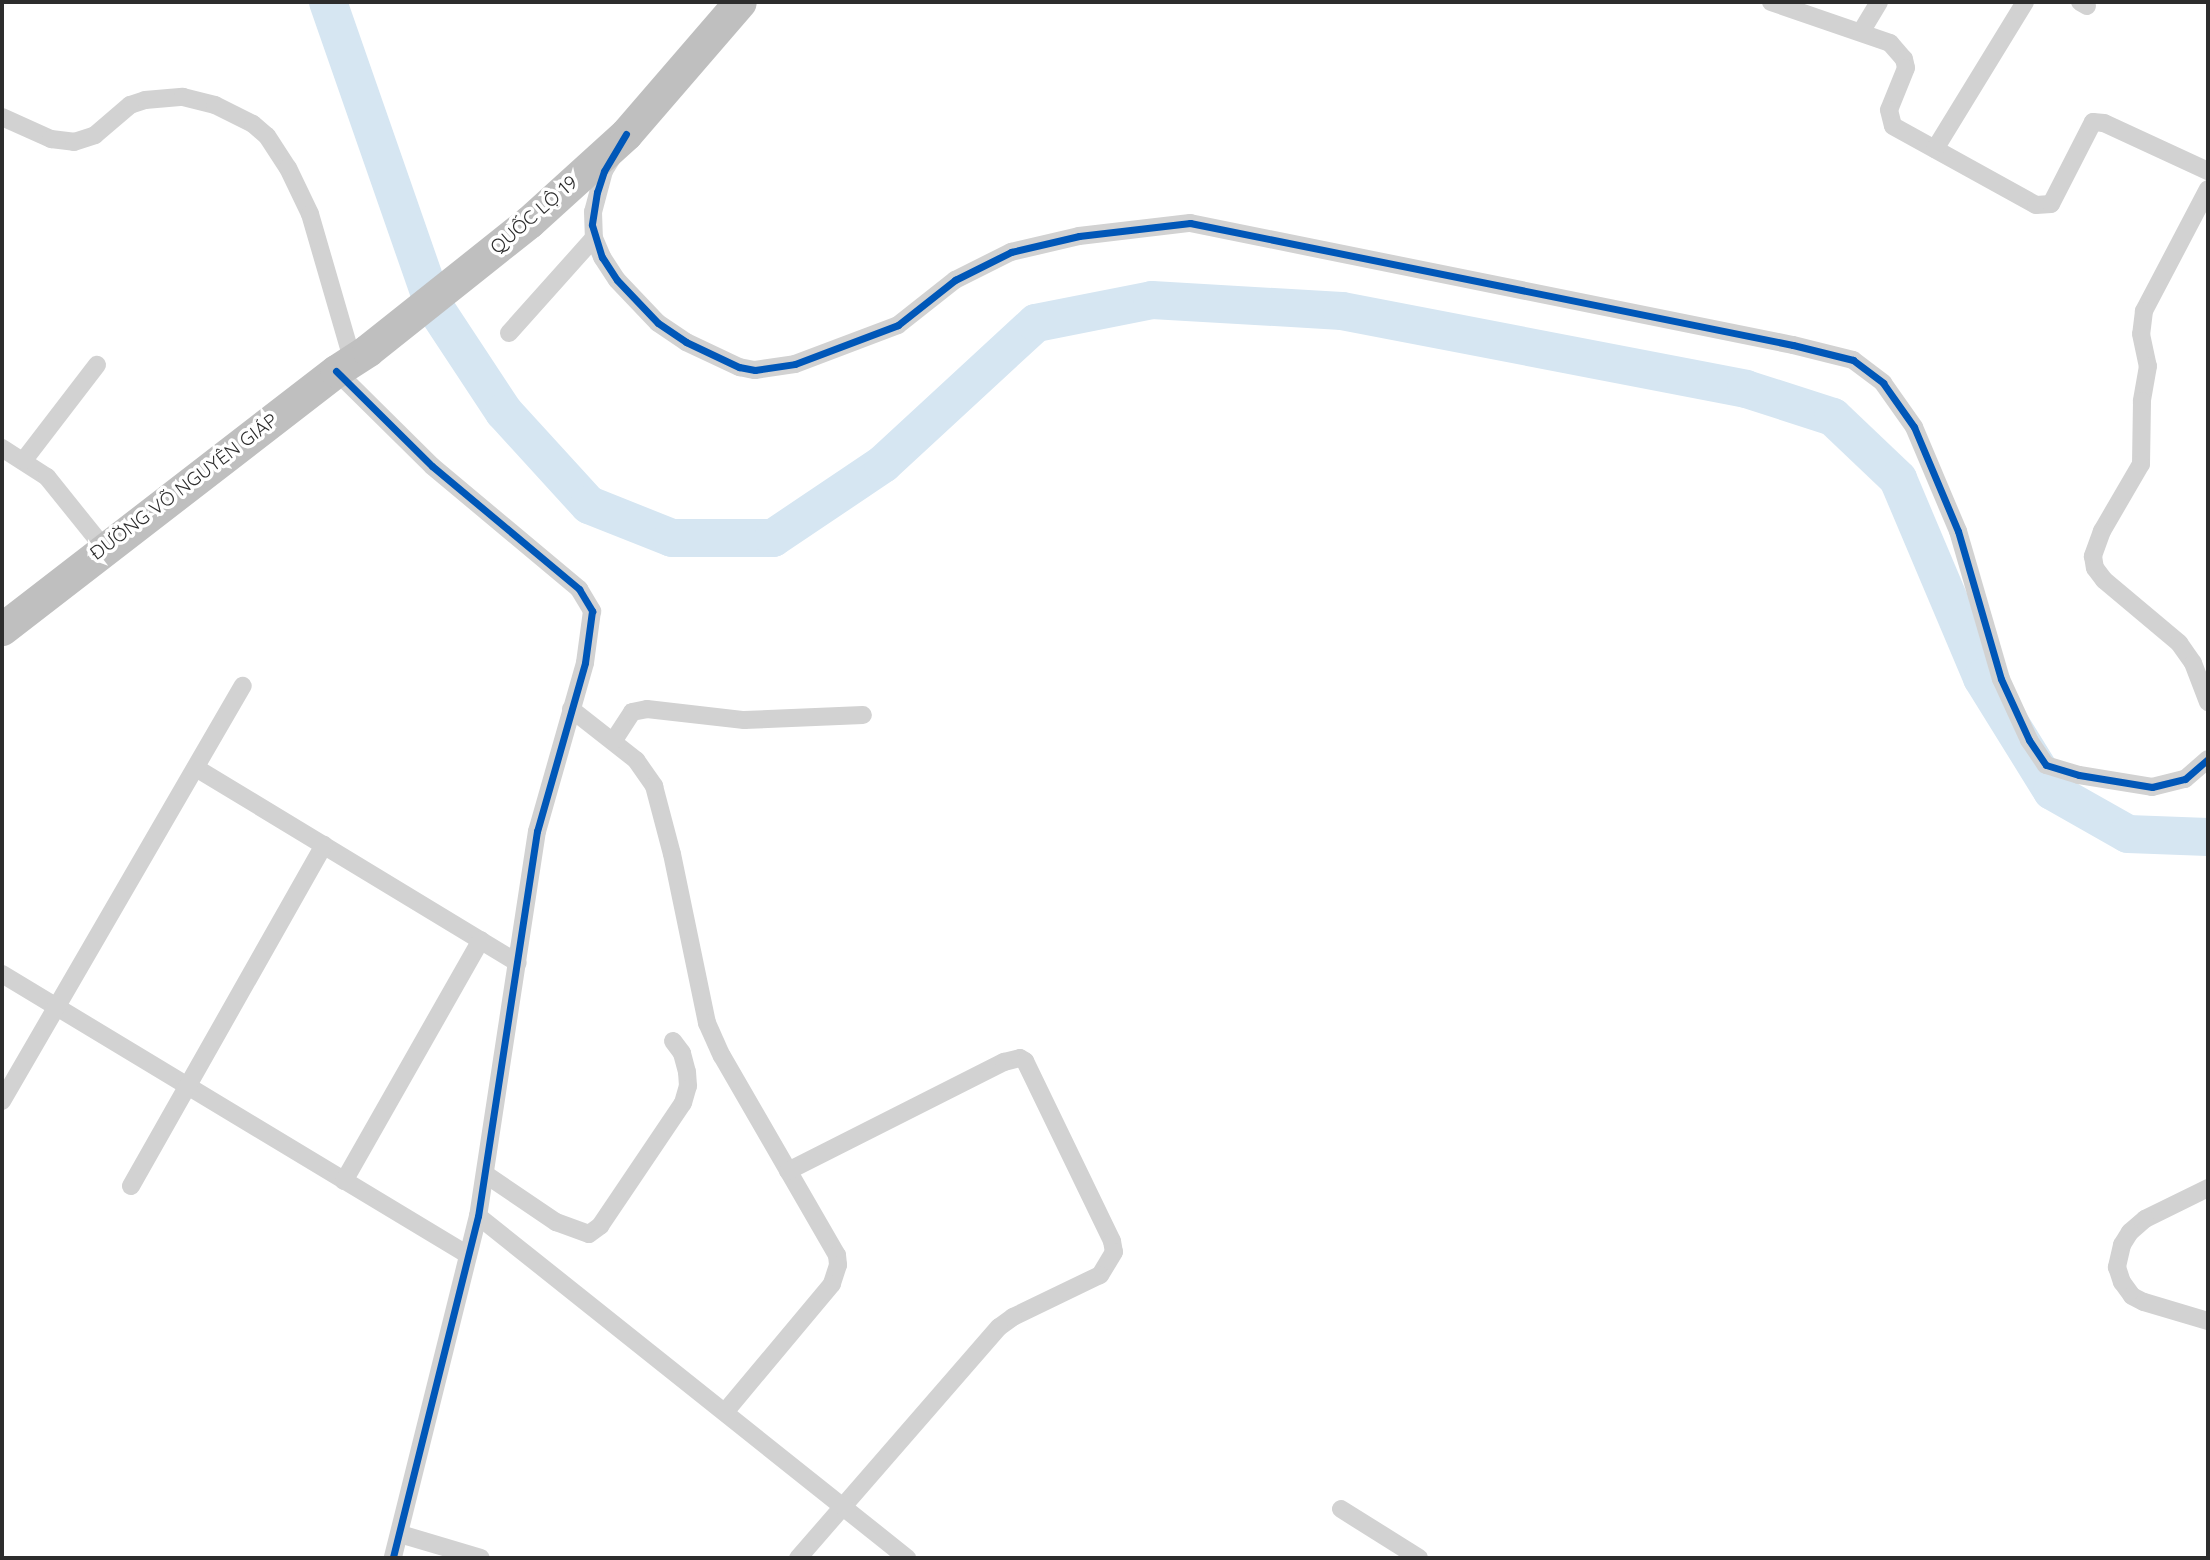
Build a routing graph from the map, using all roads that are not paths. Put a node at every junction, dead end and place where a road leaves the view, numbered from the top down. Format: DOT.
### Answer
graph roads {
  1 [pos="740,2"];
  2 [pos="1771,2"];
  3 [pos="1879,2"];
  4 [pos="2025,2"];
  5 [pos="1861,32"];
  6 [pos="2,117"];
  7 [pos="626,134"];
  8 [pos="1936,149"];
  9 [pos="2208,171"];
  10 [pos="2208,189"];
  11 [pos="594,237"];
  12 [pos="509,332"];
  13 [pos="352,360"];
  14 [pos="97,365"];
  15 [pos="2,448"];
  16 [pos="24,460"];
  17 [pos="104,548"];
  18 [pos="2,629"];
  19 [pos="243,686"];
  20 [pos="2208,702"];
  21 [pos="572,709"];
  22 [pos="863,715"];
  23 [pos="614,740"];
  24 [pos="2208,759"];
  25 [pos="196,768"];
  26 [pos="324,845"];
  27 [pos="481,940"];
  28 [pos="517,963"];
  29 [pos="2,974"];
  30 [pos="57,1007"];
  31 [pos="673,1041"];
  32 [pos="187,1086"];
  33 [pos="2,1101"];
  34 [pos="788,1171"];
  35 [pos="485,1174"];
  36 [pos="344,1181"];
  37 [pos="131,1186"];
  38 [pos="2208,1188"];
  39 [pos="478,1216"];
  40 [pos="468,1255"];
  41 [pos="2208,1321"];
  42 [pos="725,1412"];
  43 [pos="844,1507"];
  44 [pos="1341,1509"];
  45 [pos="400,1534"];
  46 [pos="393,1558"];
  47 [pos="481,1558"];
  48 [pos="799,1558"];
  49 [pos="907,1558"];
  50 [pos="1419,1558"];
  1 -- 7 [label="highway, QUỐC LỘ 19"];
  2 -- 5 [label="street"];
  3 -- 5 [label="street"];
  4 -- 8 [label="street"];
  5 -- 8 [label="street"];
  6 -- 13 [label="street"];
  7 -- 11 [label="street"];
  7 -- 13 [label="highway, QUỐC LỘ 19"];
  8 -- 9 [label="street"];
  10 -- 20 [label="street"];
  11 -- 12 [label="street"];
  11 -- 24 [label="street"];
  13 -- 17 [label="highway, ĐƯỜNG VÕ NGUYÊN GIÁP"];
  13 -- 21 [label="street"];
  14 -- 16 [label="street"];
  15 -- 16 [label="street"];
  16 -- 17 [label="street"];
  17 -- 18 [label="highway, ĐƯỜNG VÕ NGUYÊN GIÁP"];
  19 -- 25 [label="street"];
  21 -- 23 [label="street"];
  21 -- 28 [label="street"];
  22 -- 23 [label="street"];
  23 -- 34 [label="street"];
  25 -- 26 [label="street"];
  25 -- 30 [label="street"];
  26 -- 27 [label="street"];
  26 -- 32 [label="street"];
  27 -- 28 [label="street"];
  27 -- 36 [label="street"];
  28 -- 35 [label="street"];
  29 -- 30 [label="street"];
  30 -- 32 [label="street"];
  30 -- 33 [label="street"];
  31 -- 35 [label="street"];
  32 -- 36 [label="street"];
  32 -- 37 [label="street"];
  34 -- 42 [label="street"];
  34 -- 43 [label="street"];
  35 -- 39 [label="street"];
  36 -- 40 [label="street"];
  38 -- 41 [label="street"];
  39 -- 40 [label="street"];
  39 -- 42 [label="street"];
  40 -- 45 [label="street"];
  42 -- 43 [label="street"];
  43 -- 48 [label="street"];
  43 -- 49 [label="street"];
  44 -- 50 [label="street"];
  45 -- 46 [label="street"];
  45 -- 47 [label="street"];
}
